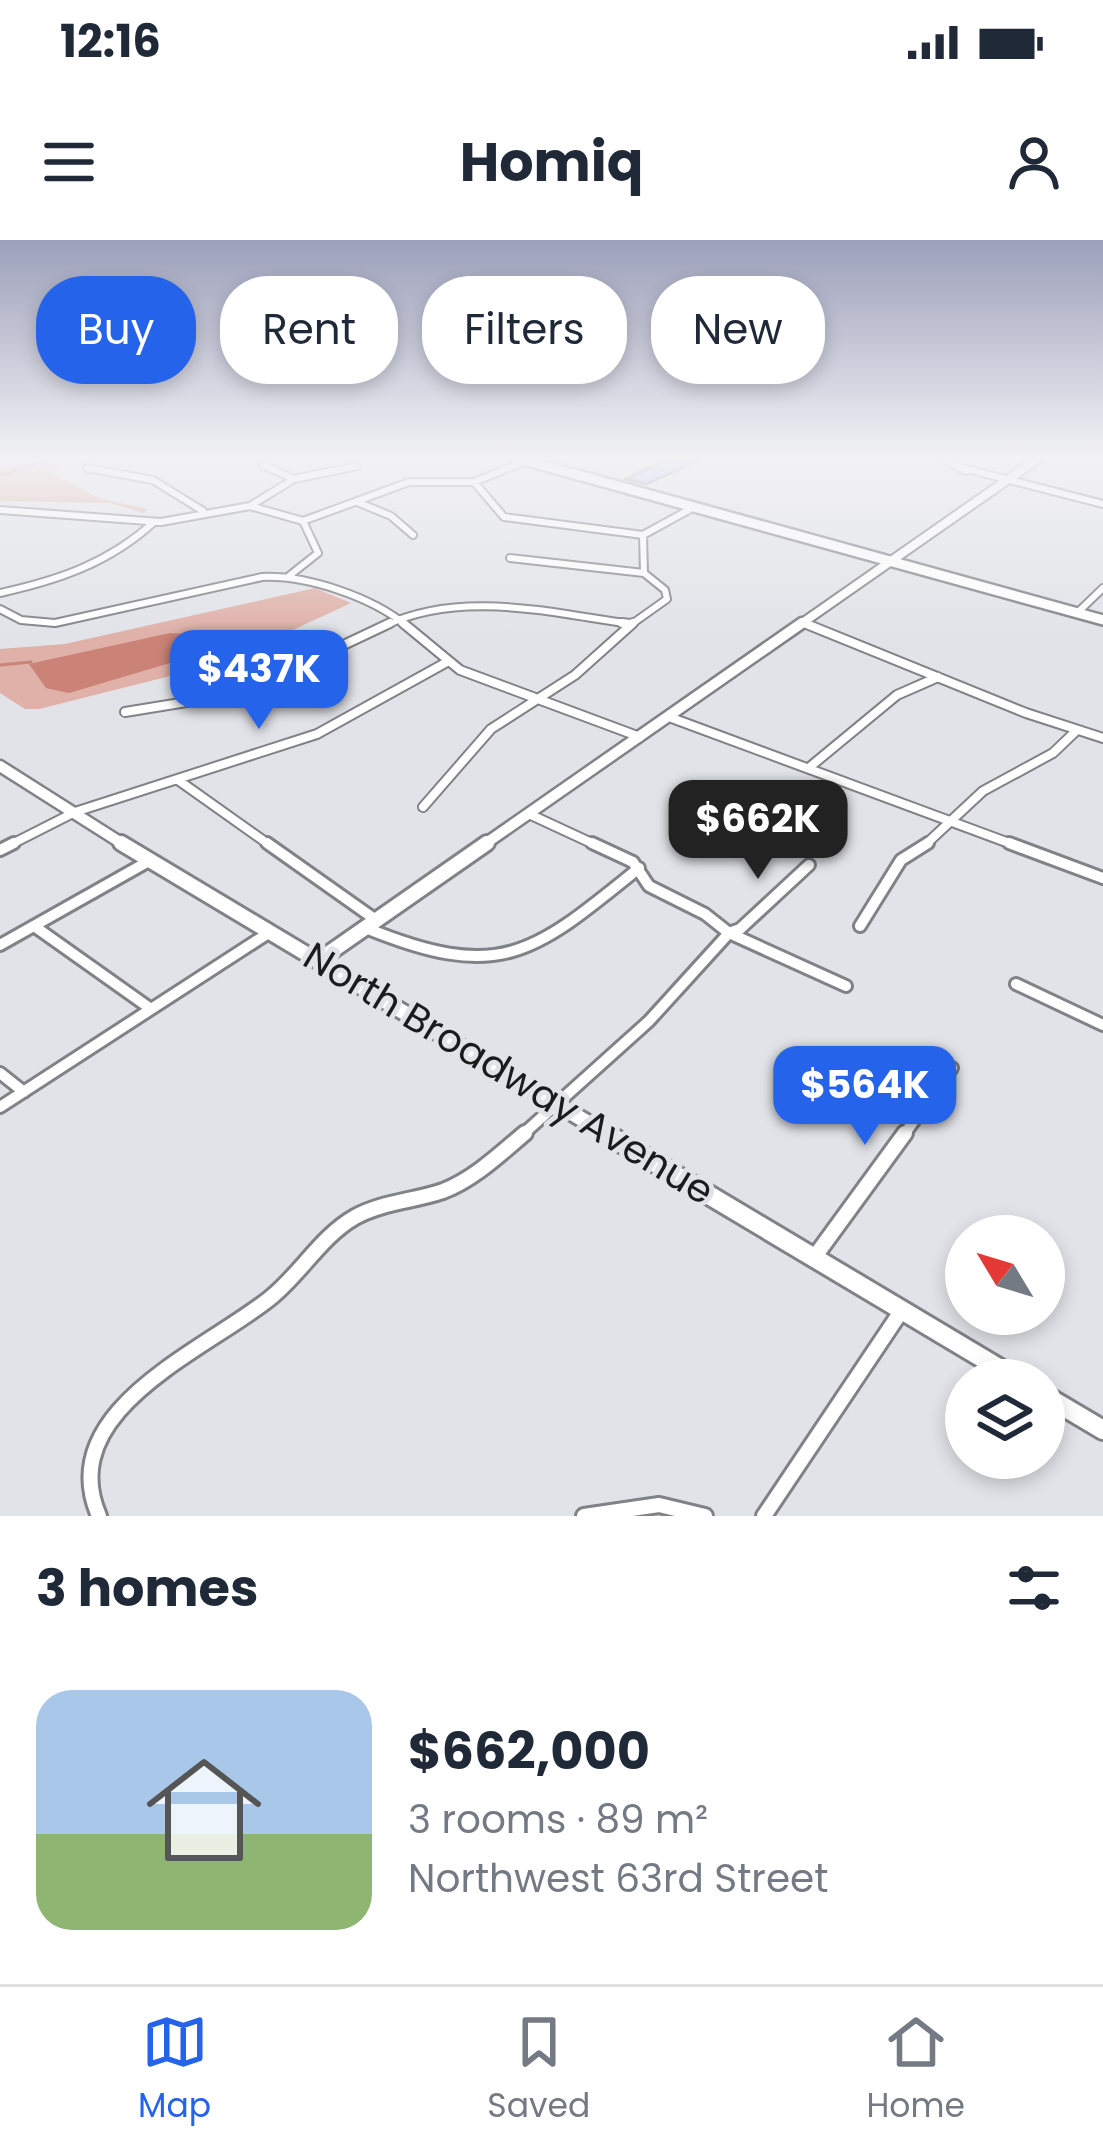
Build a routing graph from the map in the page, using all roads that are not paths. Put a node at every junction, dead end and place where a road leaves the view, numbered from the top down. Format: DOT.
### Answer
graph roads {
  1 [pos="78,517"];
  2 [pos="180,517"];
  3 [pos="287,517"];
  4 [pos="316,517"];
  5 [pos="393,517"];
  6 [pos="504,517"];
  7 [pos="677,517"];
  8 [pos="728,517"];
  9 [pos="956,517"];
  10 [pos="303,521"];
  11 [pos="154,523"];
  12 [pos="413,535"];
  13 [pos="643,535"];
  14 [pos="510,558"];
  15 [pos="891,562"];
  16 [pos="644,573"];
  17 [pos="289,575"];
  18 [pos="1103,588"];
  19 [pos="0,593"];
  20 [pos="0,609"];
  21 [pos="1077,613"];
  22 [pos="400,618"];
  23 [pos="1103,620"];
  24 [pos="805,623"];
  25 [pos="631,624"];
  26 [pos="447,662"];
  27 [pos="938,677"];
  28 [pos="534,698"];
  29 [pos="125,712"];
  30 [pos="669,717"];
  31 [pos="1077,730"];
  32 [pos="640,737"];
  33 [pos="1103,738"];
  34 [pos="812,766"];
  35 [pos="2,769"];
  36 [pos="178,780"];
  37 [pos="423,807"];
  38 [pos="75,812"];
  39 [pos="529,814"];
  40 [pos="948,820"];
  41 [pos="0,850"];
  42 [pos="149,861"];
  43 [pos="809,866"];
  44 [pos="639,868"];
  45 [pos="1102,876"];
  46 [pos="370,924"];
  47 [pos="34,926"];
  48 [pos="860,926"];
  49 [pos="270,932"];
  50 [pos="729,933"];
  51 [pos="0,945"];
  52 [pos="319,960"];
  53 [pos="1016,983"];
  54 [pos="846,986"];
  55 [pos="151,1009"];
  56 [pos="1103,1024"];
  57 [pos="952,1068"];
  58 [pos="0,1073"];
  59 [pos="24,1092"];
  60 [pos="554,1103"];
  61 [pos="0,1107"];
  62 [pos="816,1255"];
  63 [pos="902,1310"];
  64 [pos="984,1359"];
  65 [pos="1065,1407"];
  66 [pos="1103,1430"];
  67 [pos="99,1516"];
  68 [pos="584,1516"];
  69 [pos="705,1516"];
  70 [pos="764,1516"];
  1 -- 11 [label="street"];
  2 -- 11 [label="street"];
  3 -- 10 [label="street"];
  4 -- 10 [label="street"];
  5 -- 12 [label="street"];
  6 -- 13 [label="street"];
  7 -- 13 [label="street"];
  8 -- 15 [label="main road"];
  9 -- 15 [label="street"];
  10 -- 17 [label="street"];
  11 -- 19 [label="street"];
  13 -- 16 [label="street"];
  14 -- 16 [label="street"];
  15 -- 21 [label="main road"];
  15 -- 24 [label="street"];
  16 -- 25 [label="street"];
  17 -- 20 [label="street"];
  17 -- 22 [label="street"];
  18 -- 21 [label="street"];
  21 -- 23 [label="main road"];
  22 -- 25 [label="street"];
  22 -- 26 [label="street"];
  22 -- 29 [label="street"];
  24 -- 27 [label="street"];
  24 -- 30 [label="street"];
  25 -- 28 [label="street"];
  26 -- 28 [label="street"];
  26 -- 36 [label="street"];
  27 -- 31 [label="street"];
  27 -- 34 [label="street"];
  28 -- 32 [label="street"];
  28 -- 37 [label="street"];
  30 -- 32 [label="street"];
  30 -- 34 [label="street"];
  31 -- 33 [label="street"];
  31 -- 40 [label="street"];
  32 -- 39 [label="street"];
  34 -- 40 [label="street"];
  35 -- 38 [label="street, North Broadway Avenue"];
  36 -- 38 [label="street"];
  36 -- 46 [label="street"];
  38 -- 41 [label="street"];
  38 -- 42 [label="street, North Broadway Avenue"];
  39 -- 44 [label="street"];
  39 -- 46 [label="street"];
  40 -- 45 [label="street"];
  40 -- 48 [label="street"];
  42 -- 47 [label="street"];
  42 -- 49 [label="street, North Broadway Avenue"];
  43 -- 50 [label="street"];
  44 -- 46 [label="street"];
  44 -- 50 [label="street"];
  46 -- 52 [label="street"];
  47 -- 51 [label="street"];
  47 -- 55 [label="street"];
  49 -- 52 [label="street, North Broadway Avenue"];
  49 -- 55 [label="street"];
  50 -- 54 [label="street"];
  50 -- 60 [label="street"];
  52 -- 60 [label="street, North Broadway Avenue"];
  53 -- 56 [label="street"];
  55 -- 59 [label="street"];
  57 -- 62 [label="street"];
  58 -- 59 [label="street"];
  59 -- 61 [label="street"];
  60 -- 62 [label="street, North Broadway Avenue"];
  60 -- 67 [label="street"];
  62 -- 63 [label="street, North Broadway Avenue"];
  63 -- 64 [label="street, North Broadway Avenue"];
  63 -- 70 [label="street"];
  65 -- 66 [label="street"];
  68 -- 69 [label="street"];
}
